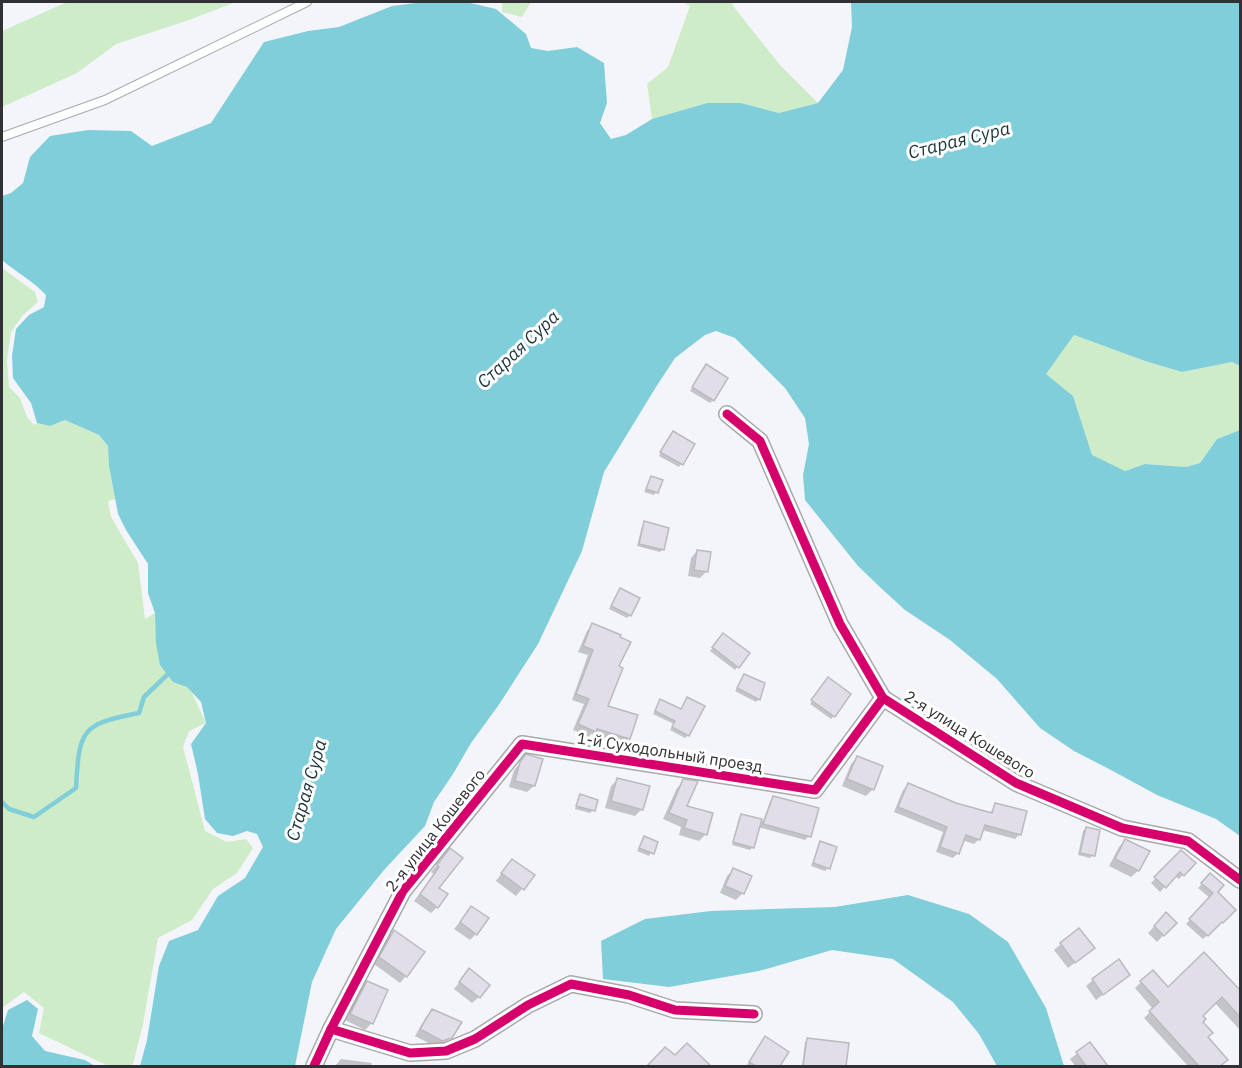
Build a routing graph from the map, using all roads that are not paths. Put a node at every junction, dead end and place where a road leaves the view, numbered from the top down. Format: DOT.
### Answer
graph roads {
  1 [pos="307,2"];
  2 [pos="2,137"];
  3 [pos="727,414"];
  4 [pos="883,698"];
  5 [pos="522,744"];
  6 [pos="1240,880"];
  7 [pos="754,1014"];
  8 [pos="331,1029"];
  9 [pos="314,1066"];
  1 -- 2 [label="lane"];
  3 -- 4 [label="street, 2-я улица Кошевого"];
  4 -- 5 [label="street, 1-й Суходольный проезд"];
  4 -- 6 [label="street, 2-я улица Кошевого"];
  5 -- 8 [label="street, 2-я улица Кошевого"];
  7 -- 8 [label="street"];
  8 -- 9 [label="street, 2-я улица Кошевого"];
}
